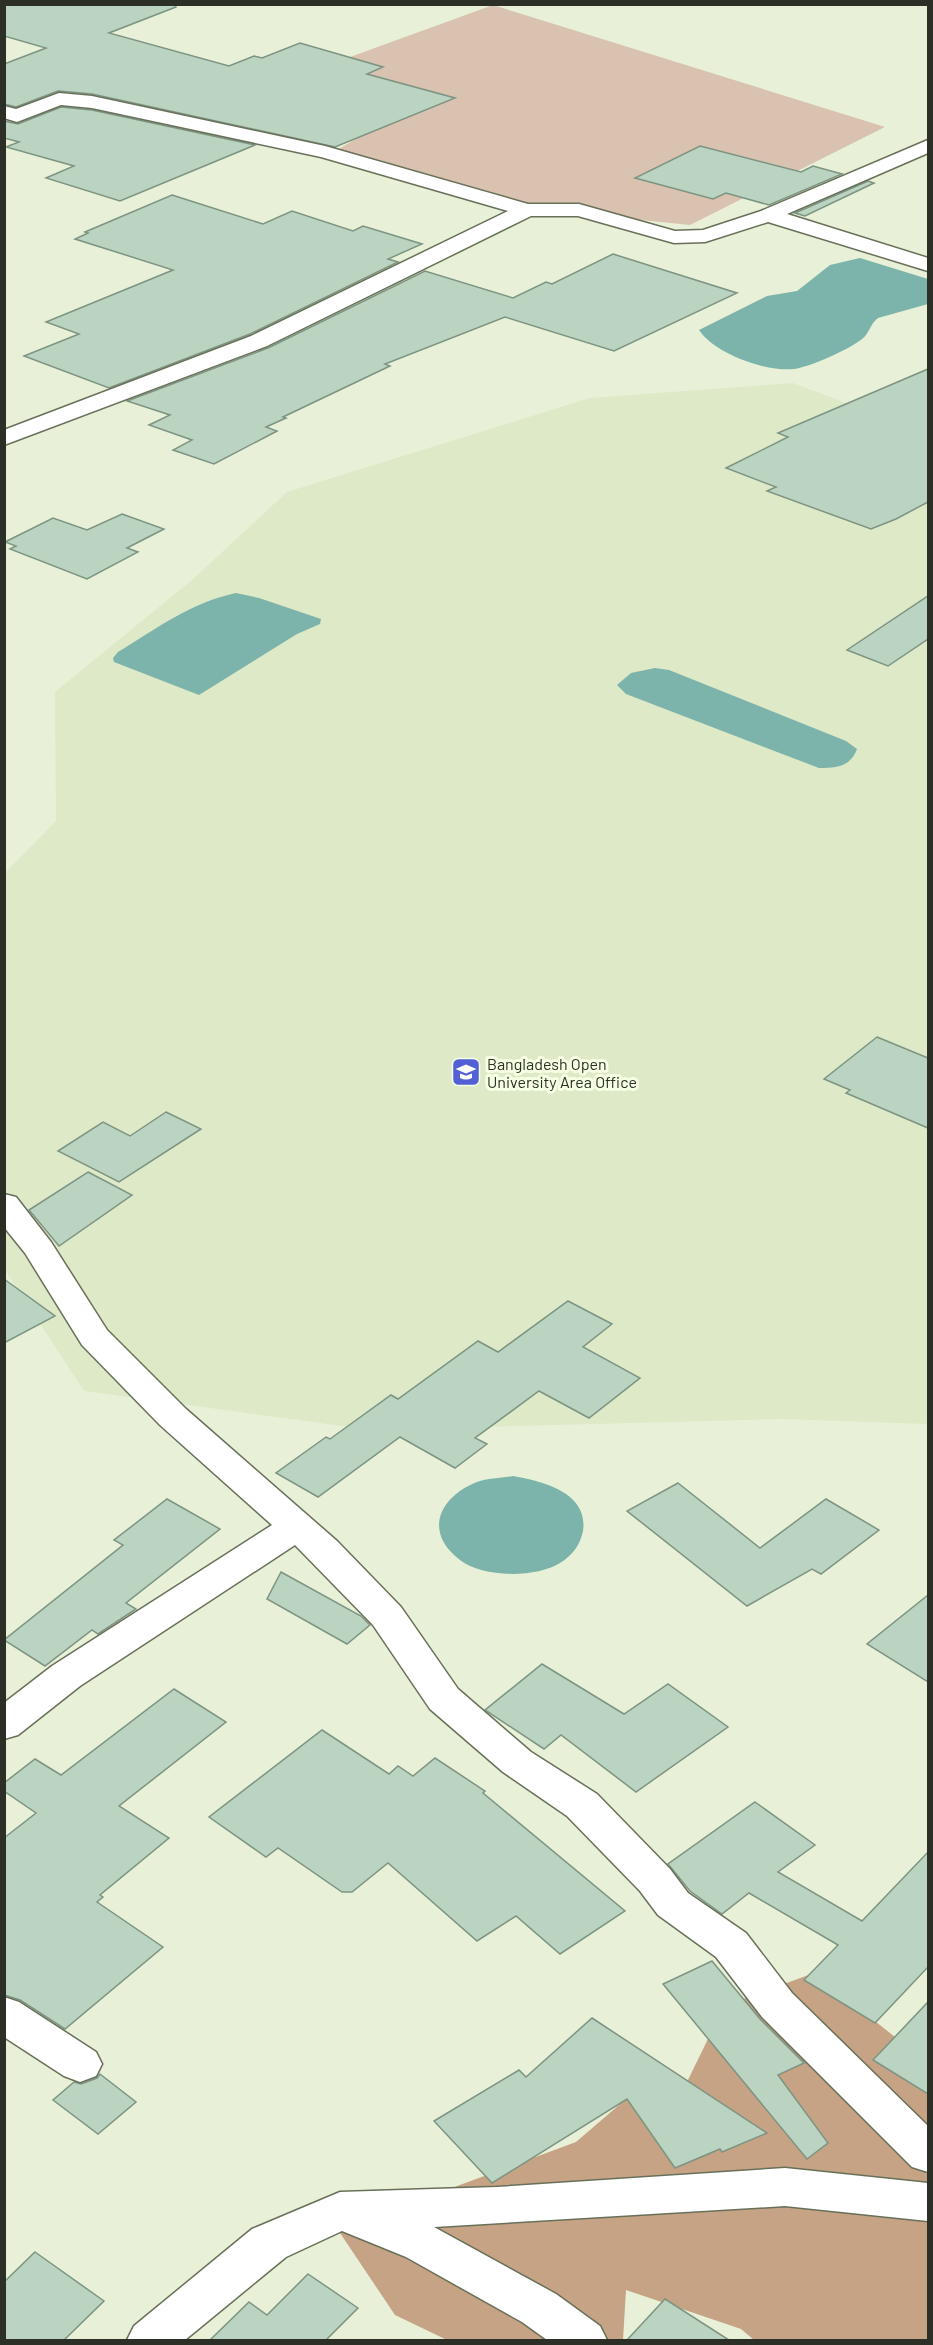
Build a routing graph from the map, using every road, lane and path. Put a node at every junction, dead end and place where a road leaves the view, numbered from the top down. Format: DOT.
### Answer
graph roads {
  1 [pos="4,112"];
  2 [pos="928,146"];
  3 [pos="527,210"];
  4 [pos="768,215"];
  5 [pos="928,266"];
  6 [pos="4,438"];
  7 [pos="4,1204"];
  8 [pos="298,1527"];
  9 [pos="4,1725"];
  10 [pos="4,2014"];
  11 [pos="80,2064"];
  12 [pos="928,2154"];
  13 [pos="928,2202"];
  14 [pos="340,2211"];
  15 [pos="151,2340"];
  16 [pos="583,2340"];
  1 -- 3 [label="street"];
  2 -- 4 [label="street"];
  3 -- 4 [label="street"];
  3 -- 6 [label="street"];
  4 -- 5 [label="street"];
  7 -- 8 [label="street"];
  8 -- 9 [label="street"];
  8 -- 12 [label="street"];
  10 -- 11 [label="street"];
  13 -- 14 [label="street"];
  14 -- 15 [label="street"];
  14 -- 16 [label="street"];
}
